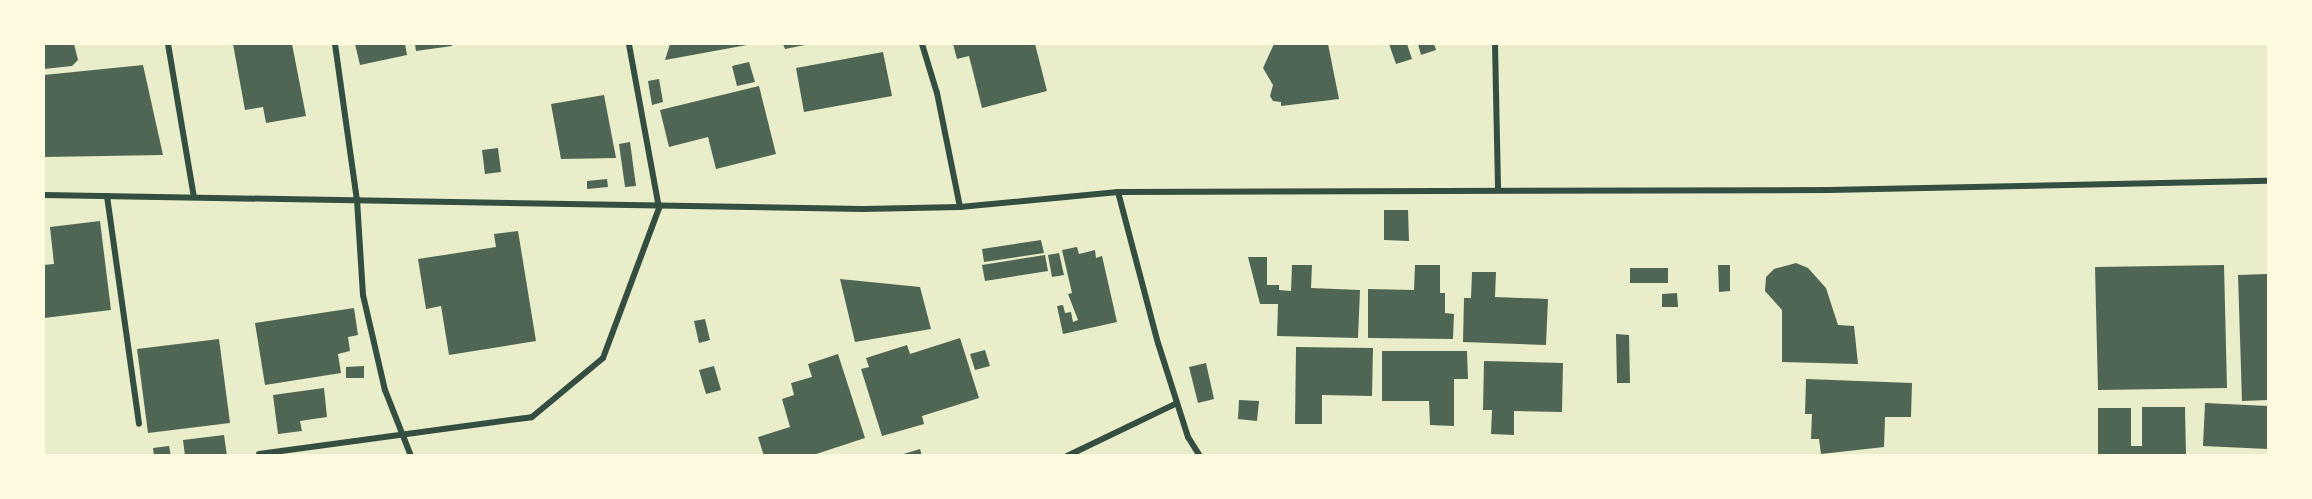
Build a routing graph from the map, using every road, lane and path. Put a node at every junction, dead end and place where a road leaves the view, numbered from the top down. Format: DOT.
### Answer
graph roads {
  1 [pos="168,44"];
  2 [pos="335,44"];
  3 [pos="629,44"];
  4 [pos="922,44"];
  5 [pos="1495,44"];
  6 [pos="2268,181"];
  7 [pos="1498,189"];
  8 [pos="1118,192"];
  9 [pos="44,195"];
  10 [pos="107,196"];
  11 [pos="194,196"];
  12 [pos="357,200"];
  13 [pos="960,207"];
  14 [pos="659,208"];
  15 [pos="1177,403"];
  16 [pos="139,424"];
  17 [pos="402,435"];
  18 [pos="259,454"];
  19 [pos="411,456"];
  20 [pos="1067,456"];
  21 [pos="1200,456"];
  1 -- 11 [label="street"];
  2 -- 12 [label="street"];
  3 -- 14 [label="street"];
  4 -- 13 [label="street"];
  5 -- 7 [label="street"];
  6 -- 7 [label="street"];
  7 -- 8 [label="street"];
  8 -- 13 [label="street"];
  8 -- 15 [label="street"];
  9 -- 10 [label="street"];
  10 -- 11 [label="street"];
  10 -- 16 [label="street"];
  11 -- 12 [label="street"];
  12 -- 14 [label="street"];
  12 -- 17 [label="street"];
  13 -- 14 [label="street"];
  14 -- 17 [label="street"];
  15 -- 20 [label="street"];
  15 -- 21 [label="street"];
  17 -- 18 [label="street"];
  17 -- 19 [label="street"];
}
